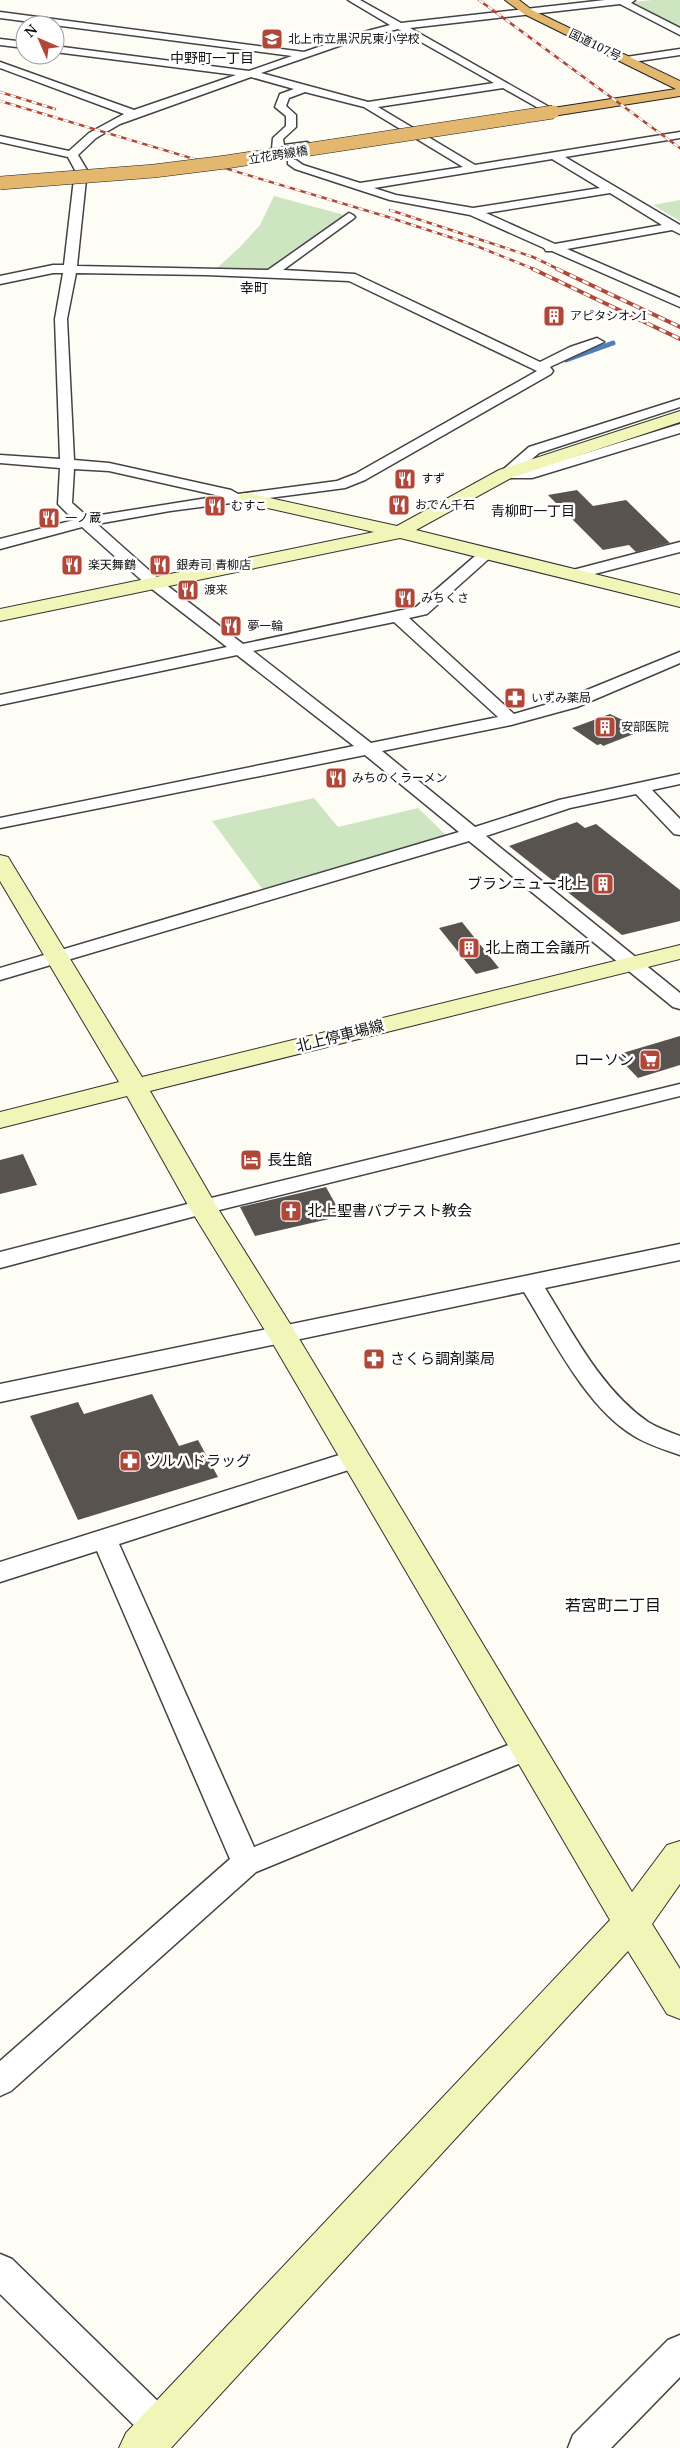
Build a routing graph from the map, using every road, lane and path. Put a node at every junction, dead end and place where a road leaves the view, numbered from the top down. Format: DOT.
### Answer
graph roads {
  1 [pos="352,0"];
  2 [pos="511,0"];
  3 [pos="625,0"];
  4 [pos="528,12"];
  5 [pos="0,15"];
  6 [pos="398,26"];
  7 [pos="680,32"];
  8 [pos="0,42"];
  9 [pos="15,44"];
  10 [pos="65,50"];
  11 [pos="680,52"];
  12 [pos="305,55"];
  13 [pos="626,60"];
  14 [pos="0,65"];
  15 [pos="251,74"];
  16 [pos="503,85"];
  17 [pos="680,86"];
  18 [pos="305,88"];
  19 [pos="680,92"];
  20 [pos="368,105"];
  21 [pos="550,110"];
  22 [pos="134,114"];
  23 [pos="409,129"];
  24 [pos="680,135"];
  25 [pos="0,139"];
  26 [pos="72,155"];
  27 [pos="555,156"];
  28 [pos="292,162"];
  29 [pos="474,169"];
  30 [pos="0,183"];
  31 [pos="358,187"];
  32 [pos="614,189"];
  33 [pos="473,212"];
  34 [pos="349,218"];
  35 [pos="677,228"];
  36 [pos="550,248"];
  37 [pos="70,270"];
  38 [pos="272,273"];
  39 [pos="0,280"];
  40 [pos="680,287"];
  41 [pos="655,292"];
  42 [pos="680,303"];
  43 [pos="597,342"];
  44 [pos="541,367"];
  45 [pos="678,408"];
  46 [pos="680,428"];
  47 [pos="0,459"];
  48 [pos="67,464"];
  49 [pos="505,474"];
  50 [pos="247,498"];
  51 [pos="84,522"];
  52 [pos="400,532"];
  53 [pos="0,544"];
  54 [pos="680,546"];
  55 [pos="487,553"];
  56 [pos="575,574"];
  57 [pos="154,583"];
  58 [pos="680,601"];
  59 [pos="0,615"];
  60 [pos="396,616"];
  61 [pos="238,649"];
  62 [pos="680,657"];
  63 [pos="0,700"];
  64 [pos="511,720"];
  65 [pos="368,748"];
  66 [pos="680,779"];
  67 [pos="640,788"];
  68 [pos="0,823"];
  69 [pos="680,830"];
  70 [pos="472,834"];
  71 [pos="0,862"];
  72 [pos="680,952"];
  73 [pos="57,957"];
  74 [pos="632,964"];
  75 [pos="0,974"];
  76 [pos="680,1003"];
  77 [pos="135,1087"];
  78 [pos="680,1090"];
  79 [pos="0,1120"];
  80 [pos="203,1207"];
  81 [pos="680,1252"];
  82 [pos="0,1260"];
  83 [pos="530,1282"];
  84 [pos="282,1334"];
  85 [pos="0,1393"];
  86 [pos="680,1446"];
  87 [pos="355,1458"];
  88 [pos="104,1538"];
  89 [pos="0,1572"];
  90 [pos="528,1748"];
  91 [pos="680,1856"];
  92 [pos="246,1863"];
  93 [pos="631,1923"];
  94 [pos="680,2002"];
  95 [pos="0,2081"];
  96 [pos="0,2271"];
  97 [pos="680,2352"];
  98 [pos="150,2438"];
  99 [pos="586,2448"];
  1 -- 6 [label="street"];
  2 -- 4 [label="highway, 国道107号"];
  3 -- 4 [label="street"];
  3 -- 7 [label="street"];
  4 -- 6 [label="street"];
  4 -- 13 [label="highway, 国道107号"];
  5 -- 12 [label="street"];
  6 -- 12 [label="street"];
  6 -- 16 [label="street"];
  8 -- 9 [label="street"];
  10 -- 15 [label="street"];
  11 -- 13 [label="street"];
  12 -- 15 [label="street"];
  13 -- 17 [label="highway, 国道107号"];
  14 -- 22 [label="street"];
  15 -- 18 [label="street"];
  15 -- 22 [label="street"];
  16 -- 20 [label="street"];
  16 -- 21 [label="street"];
  18 -- 20 [label="street"];
  18 -- 23 [label="street"];
  19 -- 21 [label="highway"];
  20 -- 23 [label="street"];
  21 -- 23 [label="street"];
  21 -- 30 [label="highway, 立花跨線橋, bridge"];
  22 -- 26 [label="street"];
  23 -- 29 [label="street"];
  24 -- 27 [label="street"];
  25 -- 26 [label="street"];
  26 -- 37 [label="street"];
  27 -- 29 [label="street"];
  27 -- 32 [label="street"];
  28 -- 31 [label="street"];
  29 -- 31 [label="street"];
  31 -- 33 [label="street"];
  32 -- 33 [label="street"];
  32 -- 35 [label="street"];
  33 -- 36 [label="street"];
  34 -- 38 [label="street"];
  35 -- 36 [label="street"];
  36 -- 41 [label="street"];
  37 -- 38 [label="street"];
  37 -- 39 [label="street"];
  37 -- 48 [label="street"];
  38 -- 44 [label="street"];
  40 -- 41 [label="street"];
  41 -- 42 [label="street"];
  43 -- 44 [label="street"];
  44 -- 50 [label="street"];
  45 -- 49 [label="street"];
  46 -- 49 [label="street"];
  47 -- 48 [label="street"];
  48 -- 50 [label="street"];
  48 -- 51 [label="street"];
  49 -- 52 [label="street"];
  50 -- 51 [label="street"];
  50 -- 52 [label="street"];
  51 -- 53 [label="street"];
  51 -- 57 [label="street"];
  52 -- 55 [label="street"];
  52 -- 57 [label="street"];
  54 -- 56 [label="street"];
  55 -- 56 [label="street"];
  55 -- 60 [label="street"];
  56 -- 58 [label="street"];
  57 -- 59 [label="street"];
  57 -- 61 [label="street"];
  60 -- 61 [label="street"];
  60 -- 64 [label="street"];
  61 -- 63 [label="street"];
  61 -- 65 [label="street"];
  62 -- 64 [label="street"];
  64 -- 65 [label="street"];
  65 -- 68 [label="street"];
  65 -- 70 [label="street"];
  66 -- 67 [label="street"];
  67 -- 69 [label="street"];
  67 -- 70 [label="street"];
  70 -- 73 [label="street"];
  70 -- 74 [label="street"];
  71 -- 73 [label="street"];
  72 -- 74 [label="street, 北上停車場線"];
  73 -- 75 [label="street"];
  73 -- 77 [label="street"];
  74 -- 76 [label="street"];
  74 -- 77 [label="street, 北上停車場線"];
  77 -- 79 [label="street, 北上停車場線"];
  77 -- 80 [label="street"];
  78 -- 80 [label="street"];
  80 -- 82 [label="street"];
  80 -- 84 [label="street"];
  81 -- 83 [label="street"];
  83 -- 84 [label="street"];
  83 -- 86 [label="street"];
  84 -- 85 [label="street"];
  84 -- 87 [label="street"];
  87 -- 88 [label="street"];
  87 -- 90 [label="street"];
  88 -- 89 [label="street"];
  88 -- 92 [label="street"];
  90 -- 92 [label="street"];
  90 -- 93 [label="street"];
  91 -- 93 [label="street"];
  92 -- 95 [label="street"];
  93 -- 94 [label="street"];
  93 -- 98 [label="street"];
  96 -- 98 [label="street"];
  97 -- 99 [label="street"];
}
